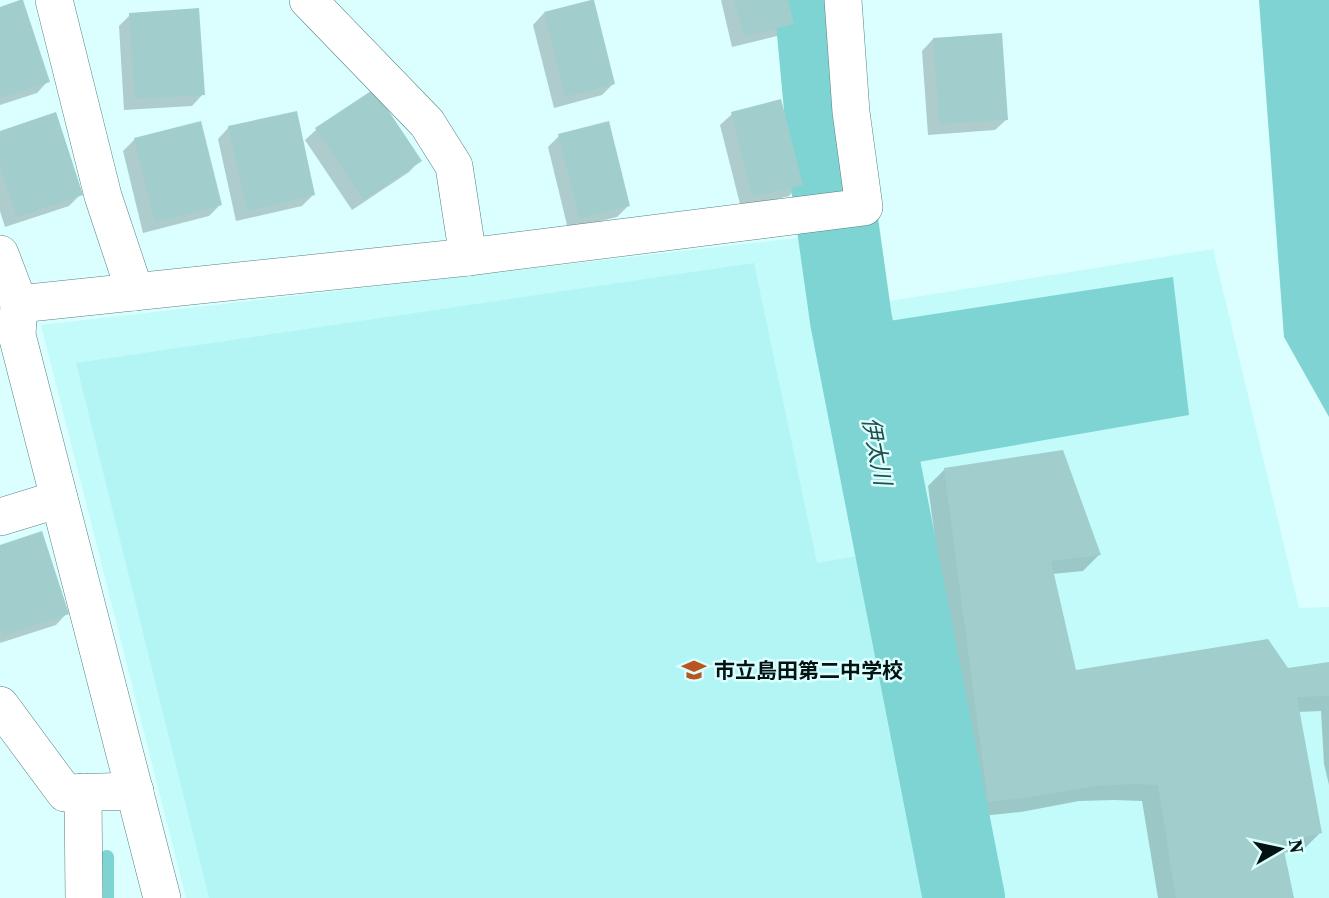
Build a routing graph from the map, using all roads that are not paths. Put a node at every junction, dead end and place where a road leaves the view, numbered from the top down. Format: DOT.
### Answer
graph roads {
  1 [pos="54,0"];
  2 [pos="308,0"];
  3 [pos="843,0"];
  4 [pos="0,254"];
  5 [pos="468,257"];
  6 [pos="135,292"];
  7 [pos="19,304"];
  8 [pos="59,499"];
  9 [pos="0,517"];
  10 [pos="0,705"];
  11 [pos="135,791"];
  12 [pos="83,793"];
  13 [pos="84,898"];
  14 [pos="162,898"];
  1 -- 6 [label="street"];
  2 -- 5 [label="street"];
  3 -- 5 [label="street"];
  4 -- 7 [label="street"];
  5 -- 6 [label="street"];
  6 -- 7 [label="street"];
  7 -- 8 [label="street"];
  8 -- 9 [label="street"];
  8 -- 11 [label="street"];
  10 -- 12 [label="street"];
  11 -- 12 [label="street"];
  11 -- 14 [label="street"];
  12 -- 13 [label="street"];
}
